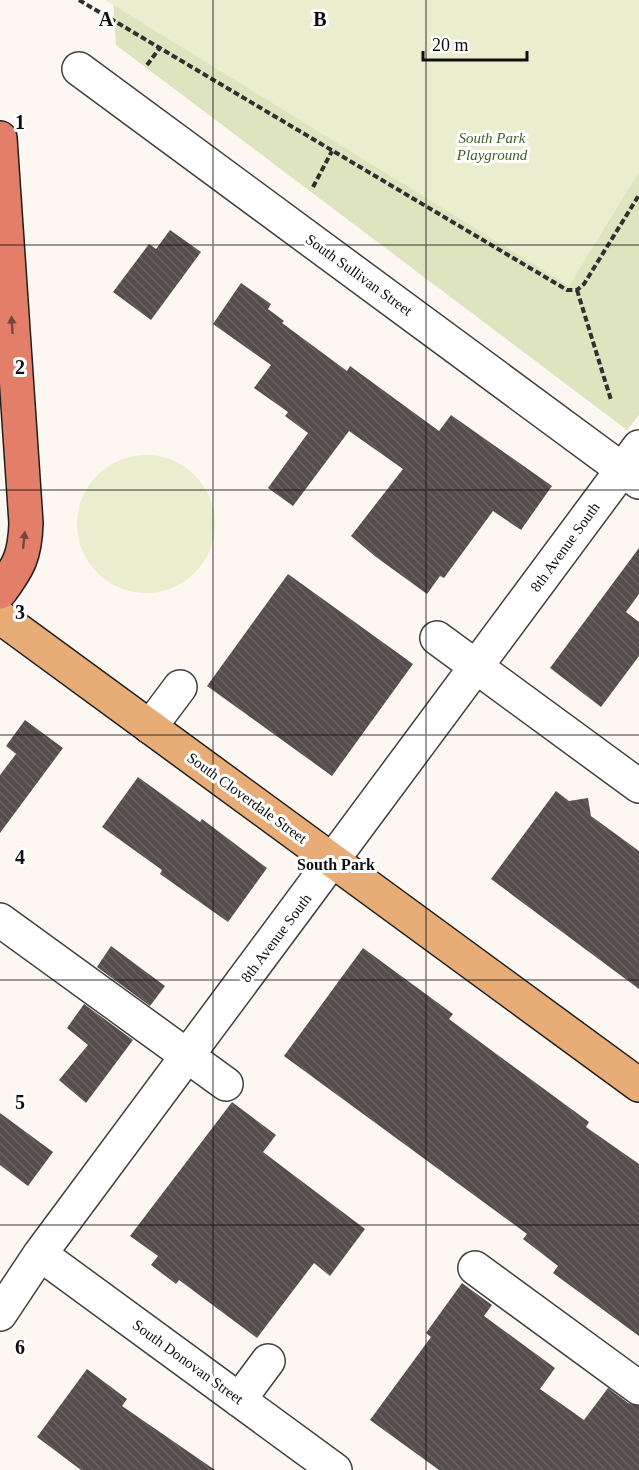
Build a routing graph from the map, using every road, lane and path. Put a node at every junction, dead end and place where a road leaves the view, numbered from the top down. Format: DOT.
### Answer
graph roads {
  1 [pos="79,0"];
  2 [pos="159,49"];
  3 [pos="147,65"];
  4 [pos="79,69"];
  5 [pos="0,138"];
  6 [pos="332,151"];
  7 [pos="313,187"];
  8 [pos="639,195"];
  9 [pos="577,290"];
  10 [pos="611,400"];
  11 [pos="633,466"];
  12 [pos="0,592"];
  13 [pos="0,617"];
  14 [pos="437,638"];
  15 [pos="476,668"];
  16 [pos="180,687"];
  17 [pos="150,727"];
  18 [pos="639,786"];
  19 [pos="333,861"];
  20 [pos="0,920"];
  21 [pos="188,1056"];
  22 [pos="226,1084"];
  23 [pos="639,1085"];
  24 [pos="40,1254"];
  25 [pos="475,1268"];
  26 [pos="0,1314"];
  27 [pos="268,1361"];
  28 [pos="639,1388"];
  29 [pos="239,1400"];
  30 [pos="335,1470"];
  1 -- 2 [label="path"];
  2 -- 3 [label="path"];
  2 -- 6 [label="path"];
  4 -- 11 [label="street, South Sullivan Street"];
  12 -- 5 [label="highway, one-way"];
  6 -- 7 [label="path"];
  6 -- 9 [label="path"];
  8 -- 9 [label="path"];
  9 -- 10 [label="path"];
  11 -- 15 [label="street, 8th Avenue South"];
  13 -- 17 [label="main road, South Cloverdale Street"];
  14 -- 15 [label="street"];
  15 -- 18 [label="street"];
  15 -- 19 [label="street, 8th Avenue South"];
  16 -- 17 [label="street"];
  17 -- 19 [label="main road, South Cloverdale Street"];
  19 -- 21 [label="street, 8th Avenue South"];
  19 -- 23 [label="main road, South Cloverdale Street"];
  20 -- 21 [label="street"];
  21 -- 22 [label="street"];
  21 -- 24 [label="street, 8th Avenue South"];
  24 -- 26 [label="street, 8th Avenue South"];
  24 -- 29 [label="street, South Donovan Street"];
  25 -- 28 [label="street"];
  27 -- 29 [label="street"];
  29 -- 30 [label="street, South Donovan Street"];
}
